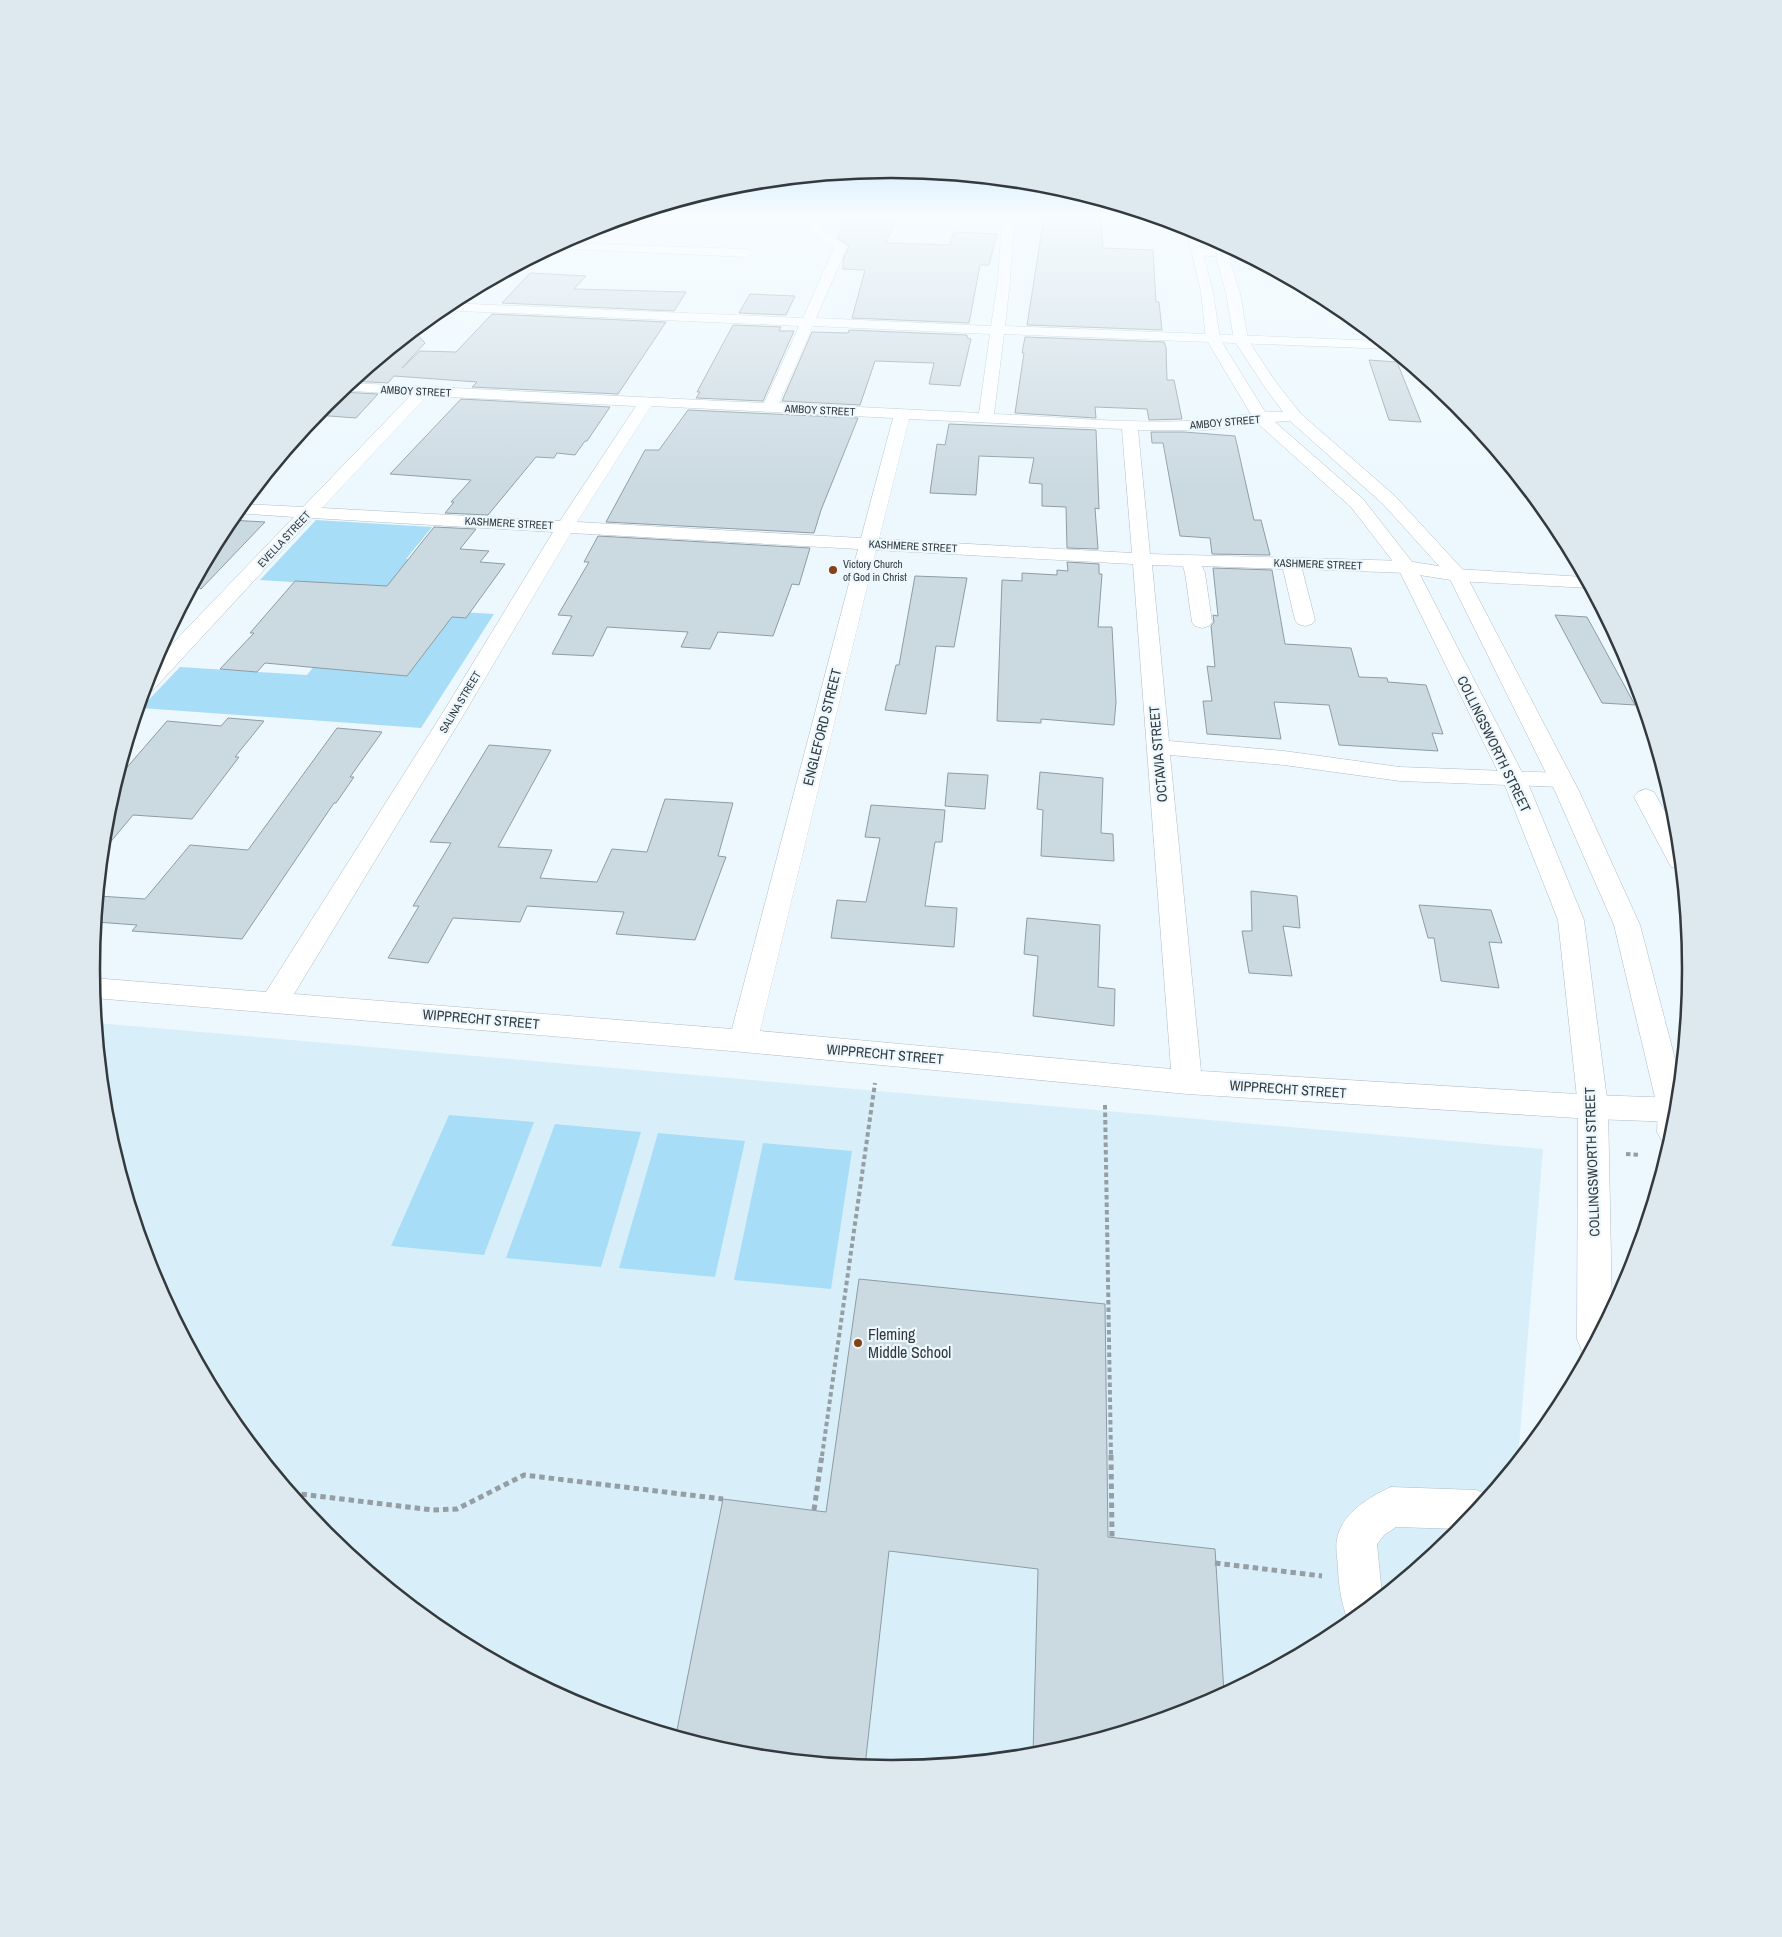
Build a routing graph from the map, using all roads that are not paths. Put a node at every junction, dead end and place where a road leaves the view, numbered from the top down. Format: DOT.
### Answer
graph roads {
  1 [pos="815,307"];
  2 [pos="1001,307"];
  3 [pos="1209,307"];
  4 [pos="1236,307"];
  5 [pos="457,308"];
  6 [pos="809,322"];
  7 [pos="998,330"];
  8 [pos="1213,339"];
  9 [pos="1242,340"];
  10 [pos="1379,346"];
  11 [pos="355,388"];
  12 [pos="422,392"];
  13 [pos="646,402"];
  14 [pos="770,407"];
  15 [pos="902,414"];
  16 [pos="986,417"];
  17 [pos="1295,417"];
  18 [pos="1261,418"];
  19 [pos="1130,425"];
  20 [pos="247,509"];
  21 [pos="309,512"];
  22 [pos="565,527"];
  23 [pos="869,543"];
  24 [pos="1142,559"];
  25 [pos="1190,561"];
  26 [pos="1291,564"];
  27 [pos="1407,567"];
  28 [pos="1457,575"];
  29 [pos="1581,582"];
  30 [pos="1305,620"];
  31 [pos="1202,622"];
  32 [pos="158,671"];
  33 [pos="1158,746"];
  34 [pos="1513,779"];
  35 [pos="1561,780"];
  36 [pos="1646,797"];
  37 [pos="1672,846"];
  38 [pos="101,989"];
  39 [pos="275,1001"];
  40 [pos="743,1041"];
  41 [pos="1187,1082"];
  42 [pos="1670,1102"];
  43 [pos="1593,1107"];
  44 [pos="1668,1116"];
  45 [pos="1595,1328"];
  46 [pos="1467,1510"];
  47 [pos="1361,1596"];
  1 -- 6 [label="street"];
  2 -- 7 [label="street"];
  3 -- 8 [label="street, COLLINGSWORTH STREET"];
  4 -- 9 [label="street"];
  5 -- 6 [label="street"];
  6 -- 7 [label="street"];
  6 -- 14 [label="street"];
  7 -- 8 [label="street"];
  7 -- 16 [label="street"];
  8 -- 9 [label="street"];
  8 -- 18 [label="street, COLLINGSWORTH STREET"];
  9 -- 10 [label="street"];
  9 -- 17 [label="street"];
  11 -- 12 [label="street, AMBOY STREET"];
  12 -- 13 [label="street, AMBOY STREET"];
  12 -- 21 [label="street, EVELLA STREET"];
  13 -- 14 [label="street, AMBOY STREET"];
  13 -- 22 [label="street, SALINA STREET"];
  14 -- 15 [label="street, AMBOY STREET"];
  15 -- 16 [label="street, AMBOY STREET"];
  15 -- 23 [label="street, ENGLEFORD STREET"];
  16 -- 19 [label="street, AMBOY STREET"];
  17 -- 18 [label="street, AMBOY STREET"];
  17 -- 28 [label="street"];
  18 -- 19 [label="street, AMBOY STREET"];
  18 -- 27 [label="street, COLLINGSWORTH STREET"];
  19 -- 24 [label="street, OCTAVIA STREET"];
  20 -- 21 [label="street, KASHMERE STREET"];
  21 -- 22 [label="street, KASHMERE STREET"];
  21 -- 32 [label="street, EVELLA STREET"];
  22 -- 23 [label="street, KASHMERE STREET"];
  22 -- 39 [label="street, SALINA STREET"];
  23 -- 24 [label="street, KASHMERE STREET"];
  23 -- 40 [label="street, ENGLEFORD STREET"];
  24 -- 25 [label="street, KASHMERE STREET"];
  24 -- 33 [label="street, OCTAVIA STREET"];
  25 -- 26 [label="street, KASHMERE STREET"];
  25 -- 31 [label="street"];
  26 -- 27 [label="street, KASHMERE STREET"];
  26 -- 30 [label="street"];
  27 -- 28 [label="street, KASHMERE STREET"];
  27 -- 34 [label="street, COLLINGSWORTH STREET"];
  28 -- 29 [label="street, KASHMERE STREET"];
  28 -- 35 [label="street"];
  33 -- 34 [label="street"];
  33 -- 41 [label="street, OCTAVIA STREET"];
  34 -- 35 [label="street"];
  34 -- 43 [label="street, COLLINGSWORTH STREET"];
  35 -- 42 [label="street"];
  36 -- 37 [label="street"];
  38 -- 39 [label="street, WIPPRECHT STREET"];
  39 -- 40 [label="street, WIPPRECHT STREET"];
  40 -- 41 [label="street, WIPPRECHT STREET"];
  41 -- 43 [label="street, WIPPRECHT STREET"];
  43 -- 44 [label="street, WIPPRECHT STREET"];
  43 -- 45 [label="street, COLLINGSWORTH STREET"];
  46 -- 47 [label="street"];
}
